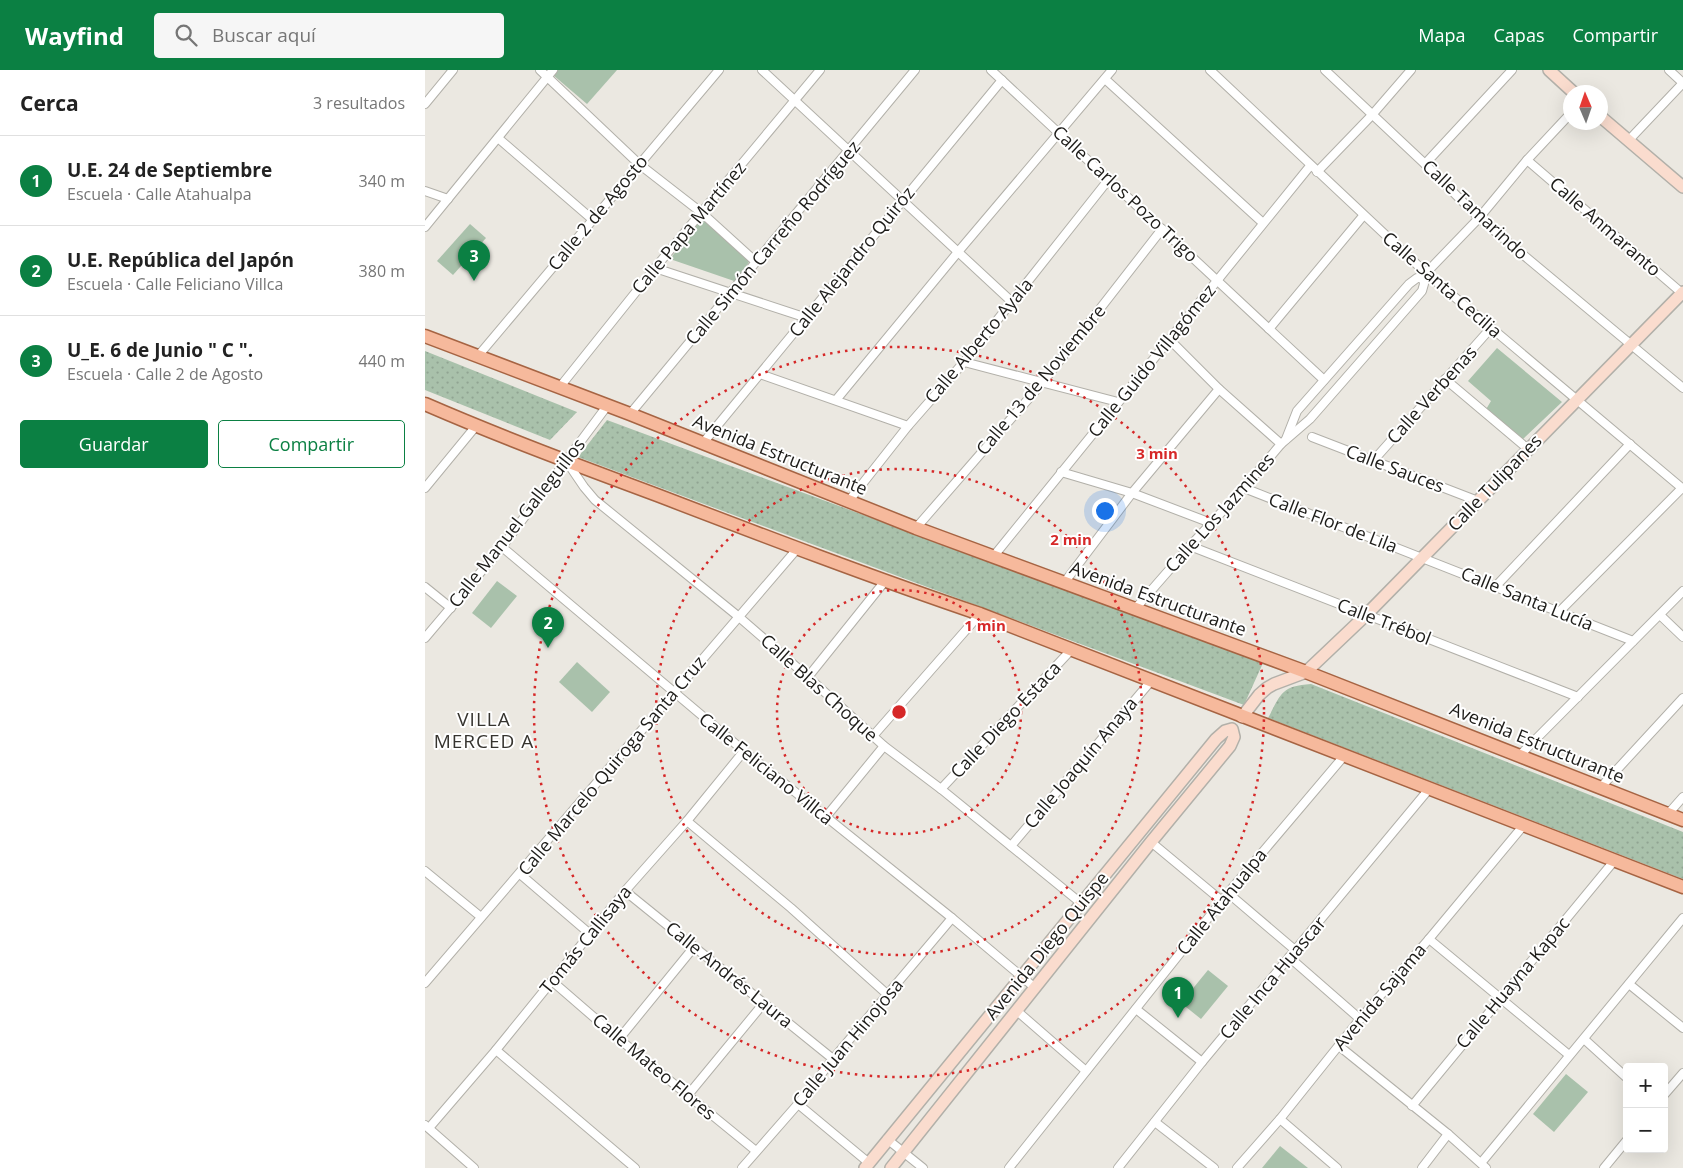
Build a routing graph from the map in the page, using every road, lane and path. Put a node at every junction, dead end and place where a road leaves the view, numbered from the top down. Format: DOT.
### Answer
graph roads {
  1 [pos="441,70"];
  2 [pos="540,70"];
  3 [pos="553,70"];
  4 [pos="719,70"];
  5 [pos="762,70"];
  6 [pos="821,70"];
  7 [pos="915,70"];
  8 [pos="991,70"];
  9 [pos="1113,70"];
  10 [pos="1325,70"];
  11 [pos="1411,70"];
  12 [pos="1512,70"];
  13 [pos="1549,70"];
  14 [pos="1669,70"];
  15 [pos="1213,71"];
  16 [pos="450,73"];
  17 [pos="547,77"];
  18 [pos="1105,79"];
  19 [pos="1002,80"];
  20 [pos="1683,83"];
  21 [pos="1565,85"];
  22 [pos="795,100"];
  23 [pos="425,104"];
  24 [pos="1372,115"];
  25 [pos="1563,121"];
  26 [pos="1608,123"];
  27 [pos="1059,133"];
  28 [pos="498,138"];
  29 [pos="1629,141"];
  30 [pos="849,151"];
  31 [pos="1527,160"];
  32 [pos="639,164"];
  33 [pos="1425,164"];
  34 [pos="1314,169"];
  35 [pos="1109,179"];
  36 [pos="1683,187"];
  37 [pos="425,191"];
  38 [pos="448,198"];
  39 [pos="903,200"];
  40 [pos="702,213"];
  41 [pos="1363,216"];
  42 [pos="1479,218"];
  43 [pos="593,220"];
  44 [pos="1263,224"];
  45 [pos="425,227"];
  46 [pos="1162,230"];
  47 [pos="958,252"];
  48 [pos="756,262"];
  49 [pos="655,268"];
  50 [pos="1425,276"];
  51 [pos="1218,281"];
  52 [pos="1683,293"];
  53 [pos="731,294"];
  54 [pos="1012,302"];
  55 [pos="807,318"];
  56 [pos="1269,329"];
  57 [pos="1491,329"];
  58 [pos="425,336"];
  59 [pos="1169,339"];
  60 [pos="1631,344"];
  61 [pos="478,356"];
  62 [pos="964,362"];
  63 [pos="759,374"];
  64 [pos="1445,379"];
  65 [pos="1324,380"];
  66 [pos="1043,382"];
  67 [pos="559,388"];
  68 [pos="1683,388"];
  69 [pos="1219,390"];
  70 [pos="836,400"];
  71 [pos="1577,400"];
  72 [pos="1118,402"];
  73 [pos="425,404"];
  74 [pos="607,406"];
  75 [pos="630,414"];
  76 [pos="475,426"];
  77 [pos="908,426"];
  78 [pos="1312,437"];
  79 [pos="1283,442"];
  80 [pos="703,443"];
  81 [pos="1630,444"];
  82 [pos="1528,449"];
  83 [pos="1373,460"];
  84 [pos="567,461"];
  85 [pos="1061,472"];
  86 [pos="425,488"];
  87 [pos="1244,488"];
  88 [pos="1683,489"];
  89 [pos="1132,493"];
  90 [pos="1478,501"];
  91 [pos="848,502"];
  92 [pos="1211,523"];
  93 [pos="916,528"];
  94 [pos="1189,546"];
  95 [pos="502,547"];
  96 [pos="797,549"];
  97 [pos="993,557"];
  98 [pos="1423,557"];
  99 [pos="885,581"];
  100 [pos="1064,583"];
  101 [pos="425,587"];
  102 [pos="1495,587"];
  103 [pos="1683,591"];
  104 [pos="451,608"];
  105 [pos="1135,609"];
  106 [pos="1559,612"];
  107 [pos="980,614"];
  108 [pos="1366,615"];
  109 [pos="1661,615"];
  110 [pos="739,617"];
  111 [pos="1683,637"];
  112 [pos="425,638"];
  113 [pos="1633,641"];
  114 [pos="1071,650"];
  115 [pos="1306,672"];
  116 [pos="808,677"];
  117 [pos="1151,681"];
  118 [pos="674,693"];
  119 [pos="1578,697"];
  120 [pos="1683,698"];
  121 [pos="1242,716"];
  122 [pos="1232,729"];
  123 [pos="873,736"];
  124 [pos="884,746"];
  125 [pos="744,751"];
  126 [pos="1521,755"];
  127 [pos="1344,756"];
  128 [pos="1601,787"];
  129 [pos="941,789"];
  130 [pos="1429,789"];
  131 [pos="1683,797"];
  132 [pos="1667,814"];
  133 [pos="825,818"];
  134 [pos="1683,820"];
  135 [pos="687,821"];
  136 [pos="1523,826"];
  137 [pos="1151,842"];
  138 [pos="1011,846"];
  139 [pos="1614,861"];
  140 [pos="425,872"];
  141 [pos="520,874"];
  142 [pos="1683,887"];
  143 [pos="625,891"];
  144 [pos="1228,894"];
  145 [pos="1222,901"];
  146 [pos="1082,904"];
  147 [pos="481,917"];
  148 [pos="952,918"];
  149 [pos="1683,918"];
  150 [pos="590,934"];
  151 [pos="1429,939"];
  152 [pos="694,948"];
  153 [pos="1295,950"];
  154 [pos="1289,957"];
  155 [pos="1022,977"];
  156 [pos="552,981"];
  157 [pos="425,983"];
  158 [pos="1629,984"];
  159 [pos="1035,987"];
  160 [pos="888,995"];
  161 [pos="1499,998"];
  162 [pos="763,1004"];
  163 [pos="1136,1009"];
  164 [pos="1017,1011"];
  165 [pos="1359,1019"];
  166 [pos="1683,1028"];
  167 [pos="619,1039"];
  168 [pos="1584,1039"];
  169 [pos="1339,1046"];
  170 [pos="496,1050"];
  171 [pos="1569,1055"];
  172 [pos="833,1059"];
  173 [pos="1202,1062"];
  174 [pos="1086,1071"];
  175 [pos="1623,1074"];
  176 [pos="1682,1077"];
  177 [pos="1668,1091"];
  178 [pos="688,1096"];
  179 [pos="798,1104"];
  180 [pos="1412,1106"];
  181 [pos="1280,1119"];
  182 [pos="1155,1122"];
  183 [pos="427,1127"];
  184 [pos="1448,1134"];
  185 [pos="887,1139"];
  186 [pos="1623,1145"];
  187 [pos="756,1151"];
  188 [pos="903,1152"];
  189 [pos="867,1165"];
  190 [pos="1483,1166"];
  191 [pos="472,1167"];
  192 [pos="635,1168"];
  193 [pos="742,1168"];
  194 [pos="891,1168"];
  195 [pos="923,1168"];
  196 [pos="1009,1168"];
  197 [pos="1118,1168"];
  198 [pos="1214,1168"];
  199 [pos="1237,1168"];
  200 [pos="1337,1168"];
  201 [pos="1422,1168"];
  202 [pos="1604,1168"];
  1 -- 16 [label="street"];
  2 -- 17 [label="street"];
  3 -- 17 [label="street"];
  4 -- 32 [label="street, Calle 2 de Agosto"];
  5 -- 22 [label="street"];
  6 -- 22 [label="street, Calle Papa Martínez"];
  7 -- 30 [label="street, Calle Simón Carreño Rodríguez"];
  8 -- 19 [label="street, Calle Carlos Pozo Trigo"];
  9 -- 18 [label="street"];
  10 -- 24 [label="street, Calle Tamarindo"];
  11 -- 24 [label="street, Calle Guido Villagómez"];
  12 -- 33 [label="street"];
  13 -- 21 [label="street"];
  14 -- 20 [label="street"];
  15 -- 34 [label="street, Calle Santa Cecilia"];
  16 -- 23 [label="street"];
  17 -- 28 [label="street"];
  17 -- 32 [label="street"];
  18 -- 27 [label="street"];
  18 -- 44 [label="street"];
  19 -- 27 [label="street, Calle Carlos Pozo Trigo"];
  19 -- 39 [label="street, Calle Alejandro Quiróz"];
  20 -- 29 [label="street"];
  22 -- 30 [label="street"];
  22 -- 40 [label="street, Calle Papa Martínez"];
  24 -- 33 [label="street, Calle Tamarindo"];
  24 -- 34 [label="street, Calle Guido Villagómez"];
  25 -- 31 [label="street, Calle Los Jazmines"];
  26 -- 29 [label="street"];
  27 -- 35 [label="street, Calle Carlos Pozo Trigo"];
  27 -- 47 [label="street"];
  28 -- 38 [label="street"];
  28 -- 43 [label="street"];
  29 -- 36 [label="street"];
  30 -- 39 [label="street"];
  30 -- 48 [label="street, Calle Simón Carreño Rodríguez"];
  31 -- 42 [label="street, Calle Los Jazmines"];
  31 -- 52 [label="street, Calle Anmaranto"];
  32 -- 40 [label="street"];
  32 -- 43 [label="street, Calle 2 de Agosto"];
  33 -- 42 [label="street, Calle Tamarindo"];
  34 -- 41 [label="street, Calle Santa Cecilia"];
  34 -- 44 [label="street, Calle Guido Villagómez"];
  35 -- 46 [label="street, Calle Carlos Pozo Trigo"];
  35 -- 54 [label="street, Calle Alberto Ayala"];
  37 -- 38 [label="street"];
  38 -- 45 [label="street"];
  39 -- 47 [label="street"];
  39 -- 55 [label="street, Calle Alejandro Quiróz"];
  40 -- 48 [label="street"];
  40 -- 49 [label="street, Calle Papa Martínez"];
  41 -- 50 [label="street, Calle Santa Cecilia"];
  41 -- 56 [label="street"];
  42 -- 50 [label="street, Calle Los Jazmines"];
  42 -- 60 [label="street, Calle Tamarindo"];
  43 -- 61 [label="street, Calle 2 de Agosto"];
  44 -- 51 [label="street, Calle Guido Villagómez"];
  46 -- 51 [label="street, Calle Carlos Pozo Trigo"];
  46 -- 66 [label="street, Calle 13 de Noviembre"];
  47 -- 54 [label="street"];
  47 -- 70 [label="street"];
  48 -- 53 [label="street, Calle Simón Carreño Rodríguez"];
  49 -- 53 [label="street"];
  49 -- 67 [label="street, Calle Papa Martínez"];
  50 -- 57 [label="street, Calle Santa Cecilia"];
  50 -- 65 [label="street, Calle Los Jazmines"];
  50 -- 79 [label="street, Calle Los Jazmines"];
  51 -- 56 [label="street, Calle Carlos Pozo Trigo"];
  51 -- 59 [label="street, Calle Guido Villagómez"];
  52 -- 60 [label="street, Calle Tulipanes"];
  53 -- 55 [label="street"];
  53 -- 75 [label="street, Calle Simón Carreño Rodríguez"];
  54 -- 62 [label="street, Calle Alberto Ayala"];
  55 -- 63 [label="street, Calle Alejandro Quiróz"];
  56 -- 65 [label="street, Calle Carlos Pozo Trigo"];
  57 -- 64 [label="street, Calle Verbenas"];
  57 -- 71 [label="street, Calle Santa Cecilia"];
  58 -- 61 [label="main road, Avenida Estructurante"];
  59 -- 69 [label="street"];
  59 -- 72 [label="street, Calle Guido Villagómez"];
  60 -- 68 [label="street, Calle Tamarindo"];
  60 -- 71 [label="street, Calle Tulipanes"];
  61 -- 67 [label="main road, Avenida Estructurante"];
  62 -- 66 [label="street"];
  62 -- 77 [label="street, Calle Alberto Ayala"];
  63 -- 70 [label="street"];
  63 -- 80 [label="street, Calle Alejandro Quiróz"];
  64 -- 82 [label="street"];
  64 -- 83 [label="street, Calle Verbenas"];
  65 -- 79 [label="street, Calle Los Jazmines"];
  66 -- 72 [label="street"];
  66 -- 93 [label="street, Calle 13 de Noviembre"];
  67 -- 74 [label="main road, Avenida Estructurante"];
  69 -- 79 [label="street"];
  69 -- 89 [label="street"];
  70 -- 77 [label="street"];
  71 -- 81 [label="street, Calle Santa Cecilia"];
  71 -- 82 [label="street, Calle Tulipanes"];
  72 -- 85 [label="street, Calle Guido Villagómez"];
  73 -- 76 [label="main road"];
  74 -- 75 [label="main road, Avenida Estructurante"];
  74 -- 84 [label="street, Calle Manuel Galleguillos"];
  75 -- 80 [label="main road, Avenida Estructurante"];
  76 -- 84 [label="main road"];
  76 -- 86 [label="street"];
  77 -- 91 [label="street, Calle Alberto Ayala"];
  78 -- 83 [label="street, Calle Sauces"];
  79 -- 87 [label="street, Calle Los Jazmines"];
  80 -- 91 [label="main road, Avenida Estructurante"];
  81 -- 88 [label="street, Calle Santa Cecilia"];
  81 -- 102 [label="street"];
  82 -- 90 [label="street, Calle Tulipanes"];
  83 -- 90 [label="street, Calle Sauces"];
  84 -- 95 [label="street, Calle Manuel Galleguillos"];
  84 -- 96 [label="main road"];
  84 -- 110 [label="street, Calle Blas Choque"];
  85 -- 89 [label="street"];
  85 -- 97 [label="street, Calle Guido Villagómez"];
  87 -- 92 [label="street, Calle Los Jazmines"];
  87 -- 98 [label="street, Calle Flor de Lila"];
  88 -- 106 [label="street"];
  89 -- 92 [label="street"];
  89 -- 100 [label="street"];
  90 -- 98 [label="street, Calle Tulipanes"];
  91 -- 93 [label="main road, Avenida Estructurante"];
  92 -- 94 [label="street, Calle Los Jazmines"];
  93 -- 97 [label="main road, Avenida Estructurante"];
  94 -- 105 [label="street, Calle Los Jazmines"];
  94 -- 108 [label="street, Calle Trébol"];
  95 -- 104 [label="street, Calle Manuel Galleguillos"];
  95 -- 118 [label="street, Calle Feliciano Villca"];
  96 -- 99 [label="main road"];
  96 -- 110 [label="street, Calle Marcelo Quiroga Santa Cruz"];
  97 -- 100 [label="main road, Avenida Estructurante"];
  98 -- 102 [label="street, Calle Santa Lucía"];
  98 -- 108 [label="street, Calle Tulipanes"];
  99 -- 107 [label="main road"];
  99 -- 116 [label="street"];
  100 -- 105 [label="main road, Avenida Estructurante"];
  101 -- 104 [label="street"];
  102 -- 106 [label="street, Calle Santa Lucía"];
  103 -- 109 [label="street"];
  104 -- 112 [label="street, Calle Manuel Galleguillos"];
  105 -- 115 [label="main road, Avenida Estructurante"];
  106 -- 113 [label="street, Calle Santa Lucía"];
  107 -- 114 [label="main road"];
  107 -- 123 [label="street"];
  108 -- 115 [label="street, Calle Tulipanes"];
  108 -- 119 [label="street, Calle Trébol"];
  109 -- 111 [label="street"];
  109 -- 113 [label="street"];
  110 -- 116 [label="street, Calle Blas Choque"];
  110 -- 118 [label="street, Calle Marcelo Quiroga Santa Cruz"];
  113 -- 119 [label="street"];
  114 -- 117 [label="main road"];
  114 -- 129 [label="street, Calle Diego Estaca"];
  115 -- 121 [label="street, Avenida Diego Quispe"];
  115 -- 126 [label="main road, Avenida Estructurante"];
  116 -- 123 [label="street, Calle Blas Choque"];
  117 -- 121 [label="main road"];
  117 -- 138 [label="street, Calle Joaquín Anaya"];
  118 -- 125 [label="street, Calle Feliciano Villca"];
  118 -- 141 [label="street, Calle Marcelo Quiroga Santa Cruz"];
  119 -- 126 [label="street"];
  120 -- 128 [label="street"];
  121 -- 122 [label="street, Avenida Diego Quispe"];
  121 -- 127 [label="main road"];
  122 -- 137 [label="street, Avenida Diego Quispe"];
  122 -- 146 [label="street, Avenida Diego Quispe"];
  123 -- 124 [label="street, Calle Blas Choque"];
  124 -- 129 [label="street, Calle Blas Choque"];
  124 -- 133 [label="street"];
  125 -- 133 [label="street, Calle Feliciano Villca"];
  125 -- 135 [label="street, Tomás Callisaya"];
  126 -- 128 [label="main road, Avenida Estructurante"];
  127 -- 130 [label="main road"];
  127 -- 144 [label="street, Calle Atahualpa"];
  128 -- 132 [label="main road, Avenida Estructurante"];
  129 -- 138 [label="street, Calle Blas Choque"];
  130 -- 136 [label="main road"];
  130 -- 153 [label="street, Calle Inca Huascar"];
  131 -- 132 [label="street"];
  132 -- 134 [label="main road, Avenida Estructurante"];
  133 -- 148 [label="street, Calle Feliciano Villca"];
  135 -- 143 [label="street, Tomás Callisaya"];
  135 -- 160 [label="street"];
  136 -- 139 [label="main road"];
  136 -- 151 [label="street, Avenida Sajama"];
  137 -- 145 [label="street"];
  137 -- 159 [label="street, Avenida Diego Quispe"];
  138 -- 146 [label="street, Calle Blas Choque"];
  139 -- 142 [label="main road"];
  139 -- 161 [label="street, Calle Huayna Kapac"];
  140 -- 147 [label="street"];
  141 -- 147 [label="street, Calle Marcelo Quiroga Santa Cruz"];
  141 -- 150 [label="street"];
  143 -- 150 [label="street, Tomás Callisaya"];
  143 -- 152 [label="street, Calle Andrés Laura"];
  144 -- 145 [label="street, Calle Atahualpa"];
  144 -- 153 [label="street"];
  145 -- 163 [label="street, Calle Atahualpa"];
  146 -- 155 [label="street, Avenida Diego Quispe"];
  147 -- 157 [label="street, Calle Marcelo Quiroga Santa Cruz"];
  148 -- 155 [label="street, Calle Feliciano Villca"];
  148 -- 160 [label="street, Calle Juan Hinojosa"];
  149 -- 158 [label="street"];
  150 -- 156 [label="street, Tomás Callisaya"];
  151 -- 161 [label="street"];
  151 -- 165 [label="street, Avenida Sajama"];
  152 -- 162 [label="street, Calle Andrés Laura"];
  152 -- 167 [label="street"];
  153 -- 154 [label="street, Calle Inca Huascar"];
  154 -- 165 [label="street"];
  154 -- 173 [label="street, Calle Inca Huascar"];
  155 -- 159 [label="street, Calle Feliciano Villca"];
  155 -- 185 [label="street, Avenida Diego Quispe"];
  156 -- 167 [label="street, Calle Mateo Flores"];
  156 -- 170 [label="street, Tomás Callisaya"];
  158 -- 166 [label="street"];
  158 -- 168 [label="street"];
  159 -- 164 [label="street, Avenida Diego Quispe"];
  160 -- 172 [label="street, Calle Juan Hinojosa"];
  161 -- 171 [label="street"];
  161 -- 180 [label="street, Calle Huayna Kapac"];
  162 -- 172 [label="street, Calle Andrés Laura"];
  162 -- 178 [label="street"];
  163 -- 173 [label="street"];
  163 -- 174 [label="street, Calle Atahualpa"];
  164 -- 174 [label="street"];
  164 -- 188 [label="street, Avenida Diego Quispe"];
  165 -- 169 [label="street, Avenida Sajama"];
  167 -- 178 [label="street, Calle Mateo Flores"];
  168 -- 171 [label="street"];
  168 -- 175 [label="street"];
  169 -- 180 [label="street"];
  169 -- 181 [label="street, Avenida Sajama"];
  170 -- 183 [label="street, Tomás Callisaya"];
  170 -- 192 [label="street"];
  171 -- 190 [label="street"];
  172 -- 179 [label="street, Calle Juan Hinojosa"];
  173 -- 182 [label="street, Calle Inca Huascar"];
  174 -- 196 [label="street, Calle Atahualpa"];
  176 -- 177 [label="street"];
  178 -- 187 [label="street, Calle Mateo Flores"];
  179 -- 187 [label="street, Calle Juan Hinojosa"];
  179 -- 189 [label="street"];
  180 -- 184 [label="street"];
  181 -- 199 [label="street, Avenida Sajama"];
  181 -- 200 [label="street"];
  182 -- 197 [label="street, Calle Inca Huascar"];
  182 -- 198 [label="street"];
  183 -- 191 [label="street"];
  184 -- 190 [label="street"];
  184 -- 201 [label="street"];
  185 -- 188 [label="street"];
  185 -- 189 [label="street, Avenida Diego Quispe"];
  186 -- 202 [label="street"];
  187 -- 193 [label="street, Calle Juan Hinojosa"];
  188 -- 194 [label="street, Avenida Diego Quispe"];
  188 -- 195 [label="street"];
}
